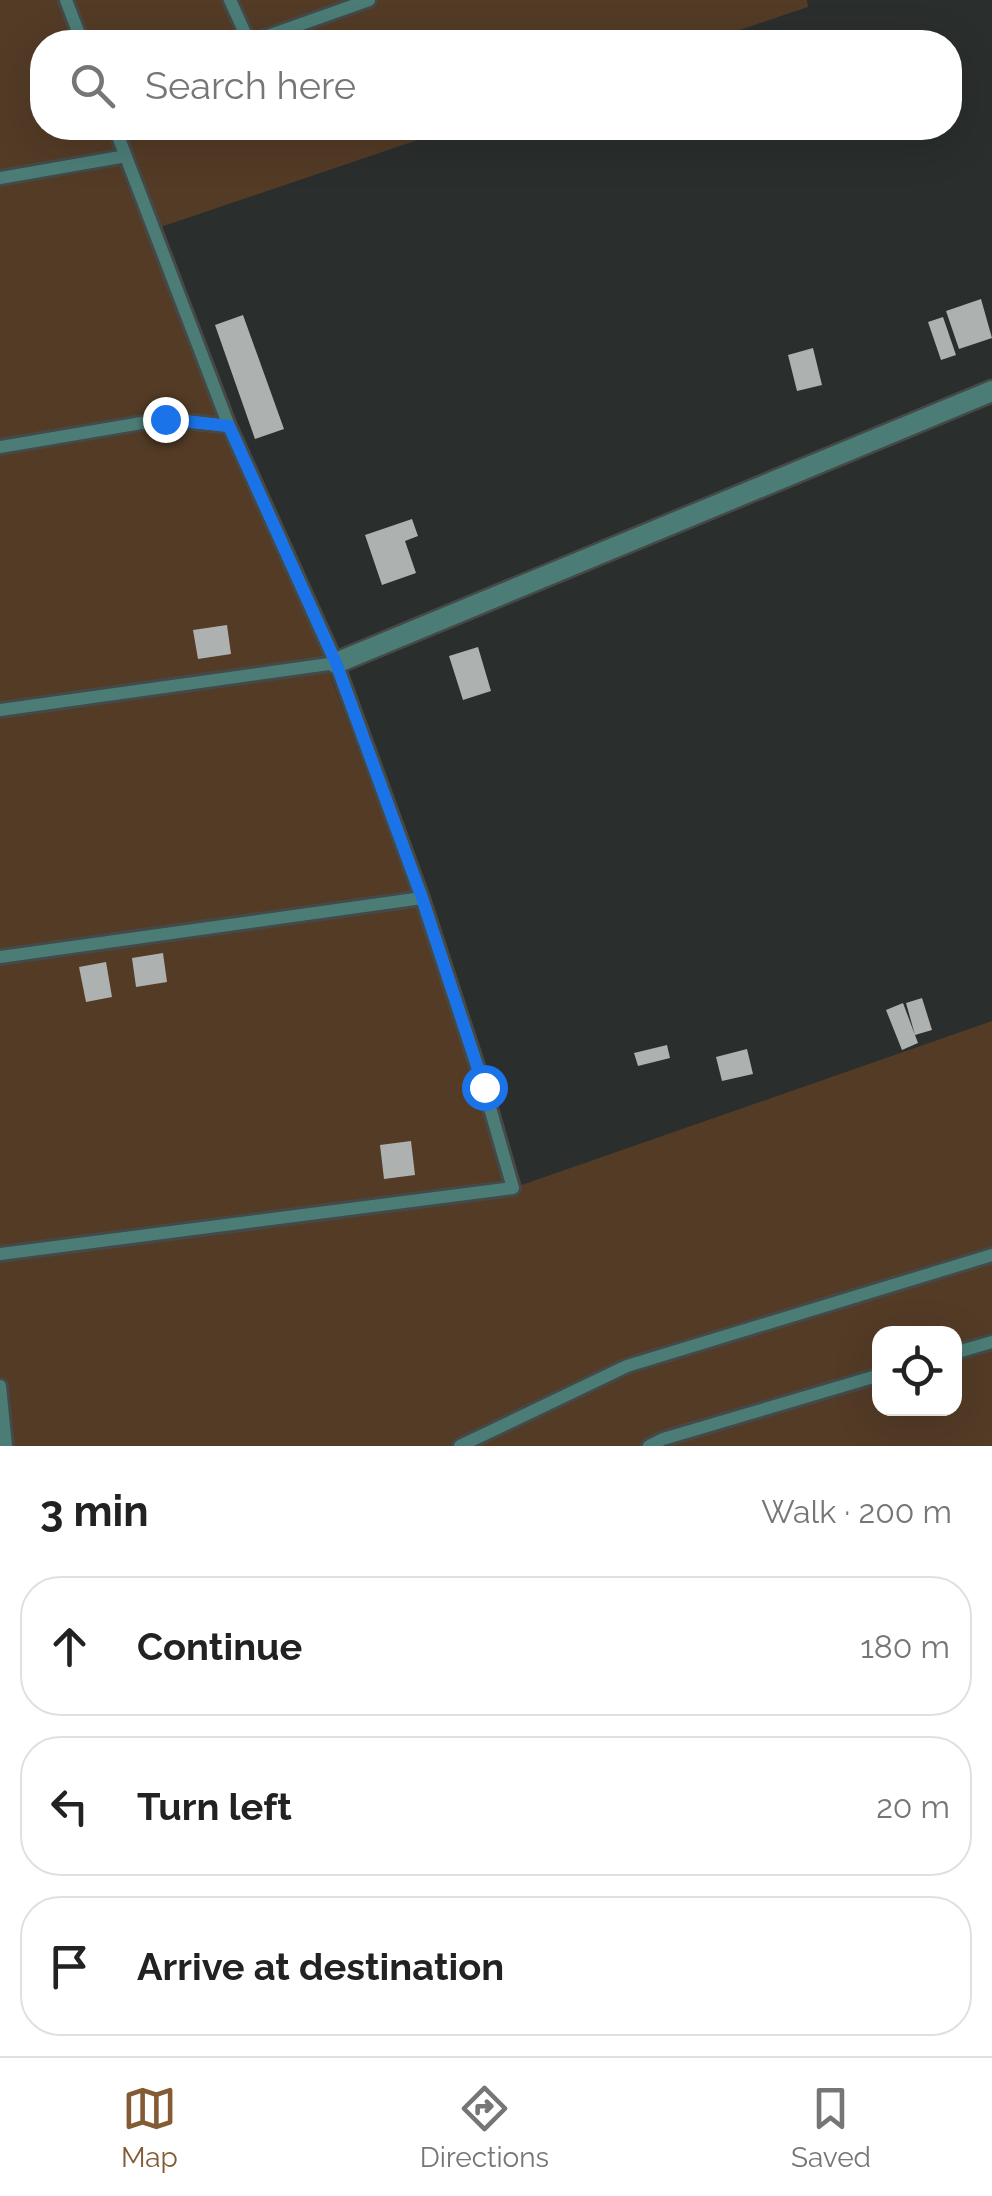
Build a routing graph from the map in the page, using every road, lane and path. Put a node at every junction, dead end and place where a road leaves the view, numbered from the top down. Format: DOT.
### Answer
graph roads {
  1 [pos="66,0"];
  2 [pos="230,0"];
  3 [pos="370,0"];
  4 [pos="77,30"];
  5 [pos="244,30"];
  6 [pos="284,30"];
  7 [pos="120,140"];
  8 [pos="126,156"];
  9 [pos="0,178"];
  10 [pos="992,392"];
  11 [pos="229,426"];
  12 [pos="0,446"];
  13 [pos="336,663"];
  14 [pos="0,710"];
  15 [pos="422,898"];
  16 [pos="0,957"];
  17 [pos="0,1254"];
  18 [pos="992,1255"];
  19 [pos="992,1342"];
  20 [pos="962,1351"];
  21 [pos="872,1377"];
  22 [pos="0,1386"];
  23 [pos="6,1446"];
  24 [pos="460,1446"];
  25 [pos="649,1446"];
  1 -- 4 [label="lane"];
  2 -- 5 [label="lane"];
  3 -- 6 [label="lane"];
  7 -- 8 [label="lane"];
  8 -- 9 [label="lane"];
  8 -- 11 [label="lane"];
  10 -- 13 [label="street"];
  11 -- 12 [label="lane"];
  11 -- 13 [label="lane"];
  13 -- 14 [label="lane"];
  13 -- 15 [label="lane"];
  15 -- 16 [label="lane"];
  15 -- 17 [label="lane"];
  18 -- 24 [label="lane"];
  19 -- 20 [label="lane"];
  21 -- 25 [label="lane"];
  22 -- 23 [label="lane"];
}
